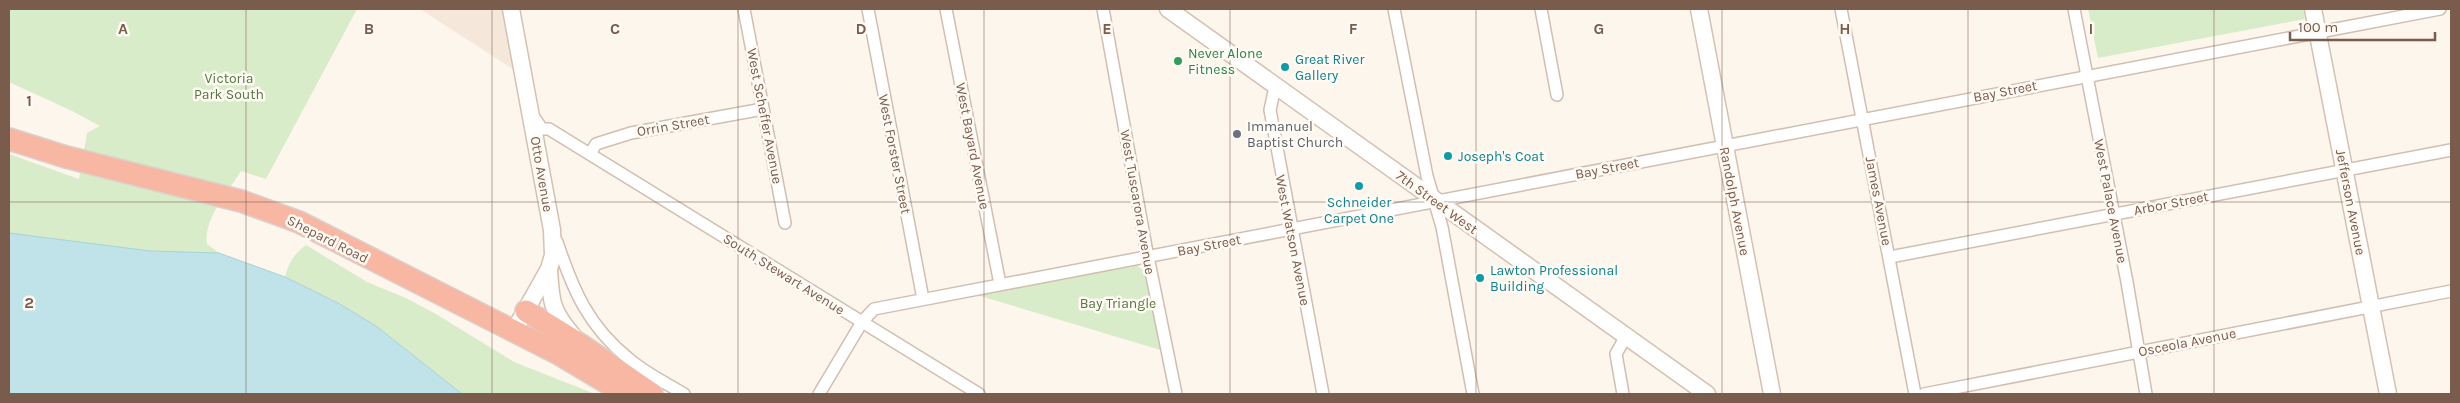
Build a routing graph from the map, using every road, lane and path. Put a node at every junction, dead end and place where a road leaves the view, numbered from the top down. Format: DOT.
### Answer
graph roads {
  1 [pos="511,9"];
  2 [pos="744,9"];
  3 [pos="868,9"];
  4 [pos="946,9"];
  5 [pos="1103,9"];
  6 [pos="1168,9"];
  7 [pos="1394,9"];
  8 [pos="1541,9"];
  9 [pos="1699,9"];
  10 [pos="1841,9"];
  11 [pos="2074,9"];
  12 [pos="2313,9"];
  13 [pos="2440,9"];
  14 [pos="2318,32"];
  15 [pos="2087,75"];
  16 [pos="1275,87"];
  17 [pos="1557,95"];
  18 [pos="763,109"];
  19 [pos="532,115"];
  20 [pos="1863,119"];
  21 [pos="9,139"];
  22 [pos="1725,146"];
  23 [pos="2451,150"];
  24 [pos="590,154"];
  25 [pos="2345,170"];
  26 [pos="1435,200"];
  27 [pos="2114,214"];
  28 [pos="785,223"];
  29 [pos="1291,229"];
  30 [pos="552,230"];
  31 [pos="1890,257"];
  32 [pos="1148,258"];
  33 [pos="549,269"];
  34 [pos="1000,284"];
  35 [pos="2451,292"];
  36 [pos="923,299"];
  37 [pos="2371,307"];
  38 [pos="526,311"];
  39 [pos="862,322"];
  40 [pos="514,331"];
  41 [pos="1626,336"];
  42 [pos="581,345"];
  43 [pos="2139,352"];
  44 [pos="626,394"];
  45 [pos="652,394"];
  46 [pos="684,394"];
  47 [pos="819,394"];
  48 [pos="979,394"];
  49 [pos="1176,394"];
  50 [pos="1323,394"];
  51 [pos="1473,394"];
  52 [pos="1623,394"];
  53 [pos="1707,394"];
  54 [pos="1772,394"];
  55 [pos="1915,394"];
  56 [pos="1924,394"];
  57 [pos="2146,394"];
  58 [pos="2388,394"];
  1 -- 19 [label="street, Otto Avenue"];
  2 -- 18 [label="street, West Scheffer Avenue"];
  3 -- 36 [label="street, West Forster Street"];
  4 -- 34 [label="street, West Bayard Avenue"];
  5 -- 32 [label="street, West Tuscarora Avenue"];
  6 -- 16 [label="street, 7th Street West"];
  7 -- 26 [label="street"];
  8 -- 17 [label="street"];
  9 -- 22 [label="street, Randolph Avenue"];
  10 -- 20 [label="street, James Avenue"];
  11 -- 15 [label="street, West Palace Avenue"];
  12 -- 14 [label="street, Jefferson Avenue"];
  13 -- 14 [label="street, Bay Street"];
  14 -- 15 [label="street, Bay Street"];
  14 -- 25 [label="street, Jefferson Avenue"];
  15 -- 20 [label="street, Bay Street"];
  15 -- 27 [label="street, West Palace Avenue"];
  16 -- 26 [label="street, 7th Street West"];
  16 -- 29 [label="street, West Watson Avenue"];
  18 -- 24 [label="street, Orrin Street"];
  18 -- 28 [label="street, West Scheffer Avenue"];
  19 -- 24 [label="street, South Stewart Avenue"];
  19 -- 30 [label="street, Otto Avenue"];
  20 -- 22 [label="street, Bay Street"];
  20 -- 31 [label="street, James Avenue"];
  21 -- 40 [label="highway, Shepard Road"];
  22 -- 26 [label="street, Bay Street"];
  22 -- 54 [label="street, Randolph Avenue"];
  23 -- 25 [label="street, Arbor Street"];
  24 -- 39 [label="street, South Stewart Avenue"];
  25 -- 27 [label="street, Arbor Street"];
  25 -- 37 [label="street, Jefferson Avenue"];
  26 -- 29 [label="street, Bay Street"];
  26 -- 41 [label="street, 7th Street West"];
  26 -- 51 [label="street"];
  27 -- 31 [label="street, Arbor Street"];
  27 -- 43 [label="street, West Palace Avenue"];
  29 -- 32 [label="street, Bay Street"];
  29 -- 50 [label="street, West Watson Avenue"];
  30 -- 33 [label="street, Otto Avenue"];
  30 -- 46 [label="street"];
  31 -- 55 [label="street, James Avenue"];
  32 -- 34 [label="street, Bay Street"];
  32 -- 49 [label="street, West Tuscarora Avenue"];
  33 -- 38 [label="street, Otto Avenue"];
  33 -- 42 [label="street"];
  34 -- 36 [label="street, Bay Street"];
  35 -- 37 [label="street, Osceola Avenue"];
  36 -- 39 [label="street, Bay Street"];
  37 -- 43 [label="street, Osceola Avenue"];
  37 -- 58 [label="street, Jefferson Avenue"];
  38 -- 40 [label="street, Otto Avenue"];
  38 -- 42 [label="highway"];
  39 -- 47 [label="street, Bay Street"];
  39 -- 48 [label="street, South Stewart Avenue"];
  40 -- 44 [label="highway, Shepard Road"];
  41 -- 52 [label="street"];
  41 -- 53 [label="street, 7th Street West"];
  42 -- 45 [label="highway"];
  43 -- 56 [label="street, Osceola Avenue"];
  43 -- 57 [label="street, West Palace Avenue"];
}
